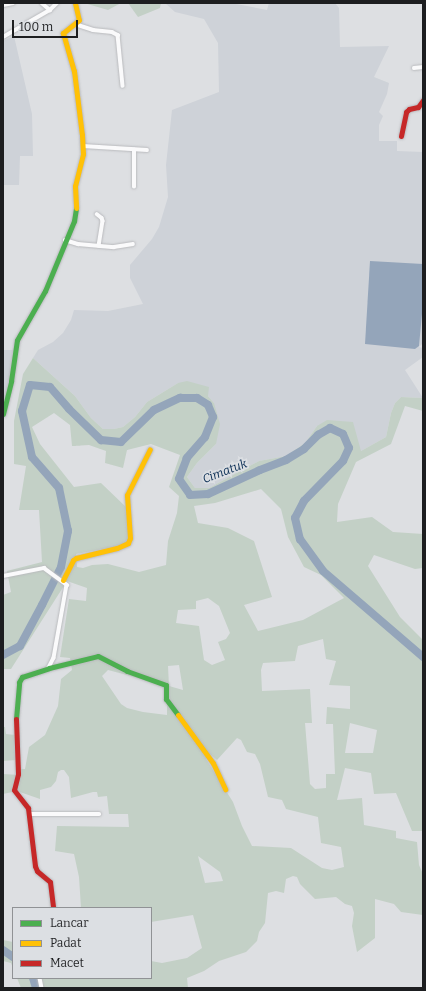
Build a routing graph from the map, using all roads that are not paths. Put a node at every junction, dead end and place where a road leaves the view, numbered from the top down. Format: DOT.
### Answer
graph roads {
  1 [pos="13,3"];
  2 [pos="42,3"];
  3 [pos="57,3"];
  4 [pos="75,3"];
  5 [pos="3,5"];
  6 [pos="50,10"];
  7 [pos="75,24"];
  8 [pos="3,36"];
  9 [pos="423,67"];
  10 [pos="414,68"];
  11 [pos="123,86"];
  12 [pos="423,100"];
  13 [pos="401,136"];
  14 [pos="82,146"];
  15 [pos="134,150"];
  16 [pos="147,150"];
  17 [pos="134,186"];
  18 [pos="97,214"];
  19 [pos="65,240"];
  20 [pos="133,244"];
  21 [pos="99,246"];
  22 [pos="3,414"];
  23 [pos="150,449"];
  24 [pos="3,576"];
  25 [pos="62,580"];
  26 [pos="49,668"];
  27 [pos="225,789"];
  28 [pos="29,814"];
  29 [pos="99,814"];
  30 [pos="52,907"];
  1 -- 5 [label="street"];
  2 -- 6 [label="street"];
  3 -- 6 [label="street"];
  4 -- 7 [label="street"];
  6 -- 8 [label="street"];
  7 -- 11 [label="street"];
  7 -- 14 [label="street"];
  9 -- 10 [label="street"];
  12 -- 13 [label="street"];
  14 -- 15 [label="street"];
  14 -- 19 [label="street"];
  15 -- 16 [label="street"];
  15 -- 17 [label="street"];
  18 -- 21 [label="street"];
  19 -- 21 [label="street"];
  19 -- 22 [label="street"];
  20 -- 21 [label="street"];
  23 -- 25 [label="street"];
  24 -- 25 [label="street"];
  25 -- 26 [label="street"];
  26 -- 27 [label="street"];
  26 -- 28 [label="street"];
  28 -- 29 [label="street"];
  28 -- 30 [label="street"];
}
